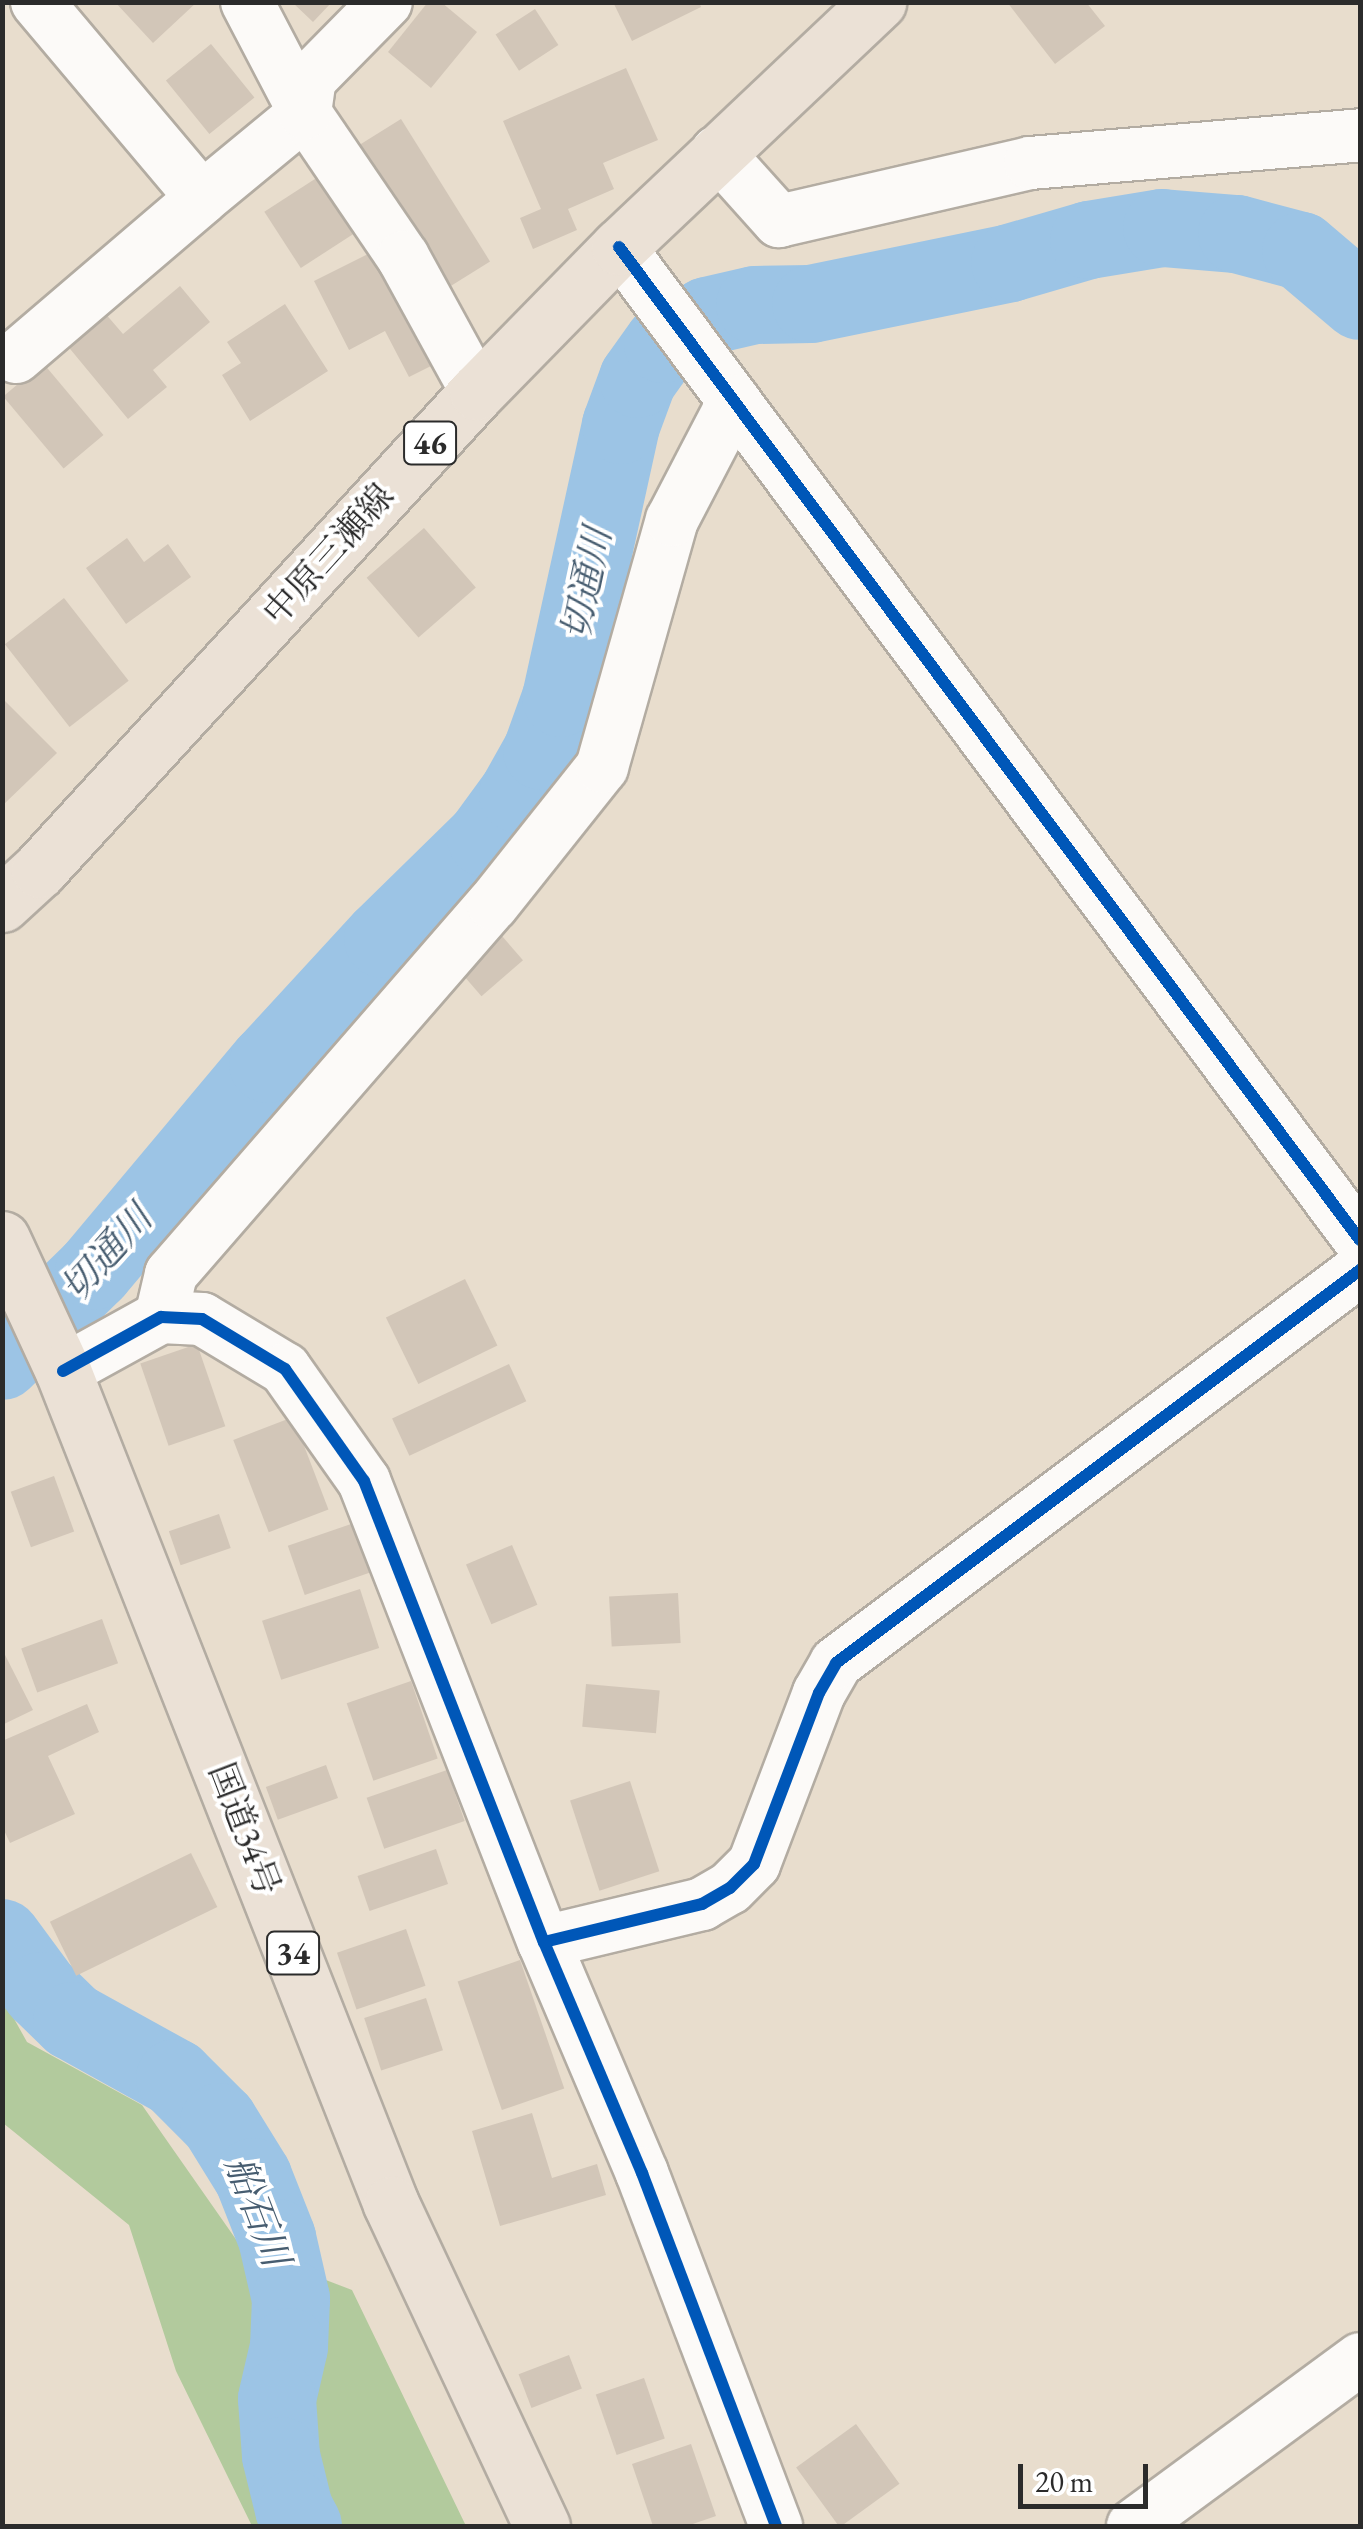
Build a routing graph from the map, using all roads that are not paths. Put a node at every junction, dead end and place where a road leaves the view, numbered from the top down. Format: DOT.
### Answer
graph roads {
  1 [pos="37,2"];
  2 [pos="247,2"];
  3 [pos="386,2"];
  4 [pos="878,2"];
  5 [pos="305,112"];
  6 [pos="1360,135"];
  7 [pos="716,152"];
  8 [pos="202,198"];
  9 [pos="619,247"];
  10 [pos="16,357"];
  11 [pos="477,392"];
  12 [pos="734,401"];
  13 [pos="2,904"];
  14 [pos="2,1239"];
  15 [pos="1360,1240"];
  16 [pos="1360,1270"];
  17 [pos="161,1318"];
  18 [pos="62,1370"];
  19 [pos="544,1942"];
  20 [pos="1360,2359"];
  21 [pos="542,2526"];
  22 [pos="776,2526"];
  23 [pos="1132,2526"];
  1 -- 8 [label="street"];
  2 -- 5 [label="street"];
  3 -- 5 [label="street"];
  4 -- 7 [label="main road, 中原三瀬線 / 46"];
  5 -- 8 [label="street"];
  5 -- 11 [label="street"];
  6 -- 7 [label="street"];
  7 -- 9 [label="main road, 中原三瀬線 / 46"];
  8 -- 10 [label="street"];
  9 -- 11 [label="main road, 中原三瀬線 / 46"];
  9 -- 12 [label="street"];
  11 -- 13 [label="main road, 中原三瀬線 / 46"];
  12 -- 15 [label="street"];
  12 -- 17 [label="street"];
  14 -- 18 [label="main road, 国道34号 / 34"];
  16 -- 19 [label="street"];
  17 -- 18 [label="street"];
  17 -- 19 [label="street"];
  18 -- 21 [label="main road, 国道34号 / 34"];
  19 -- 22 [label="street"];
  20 -- 23 [label="street"];
}
